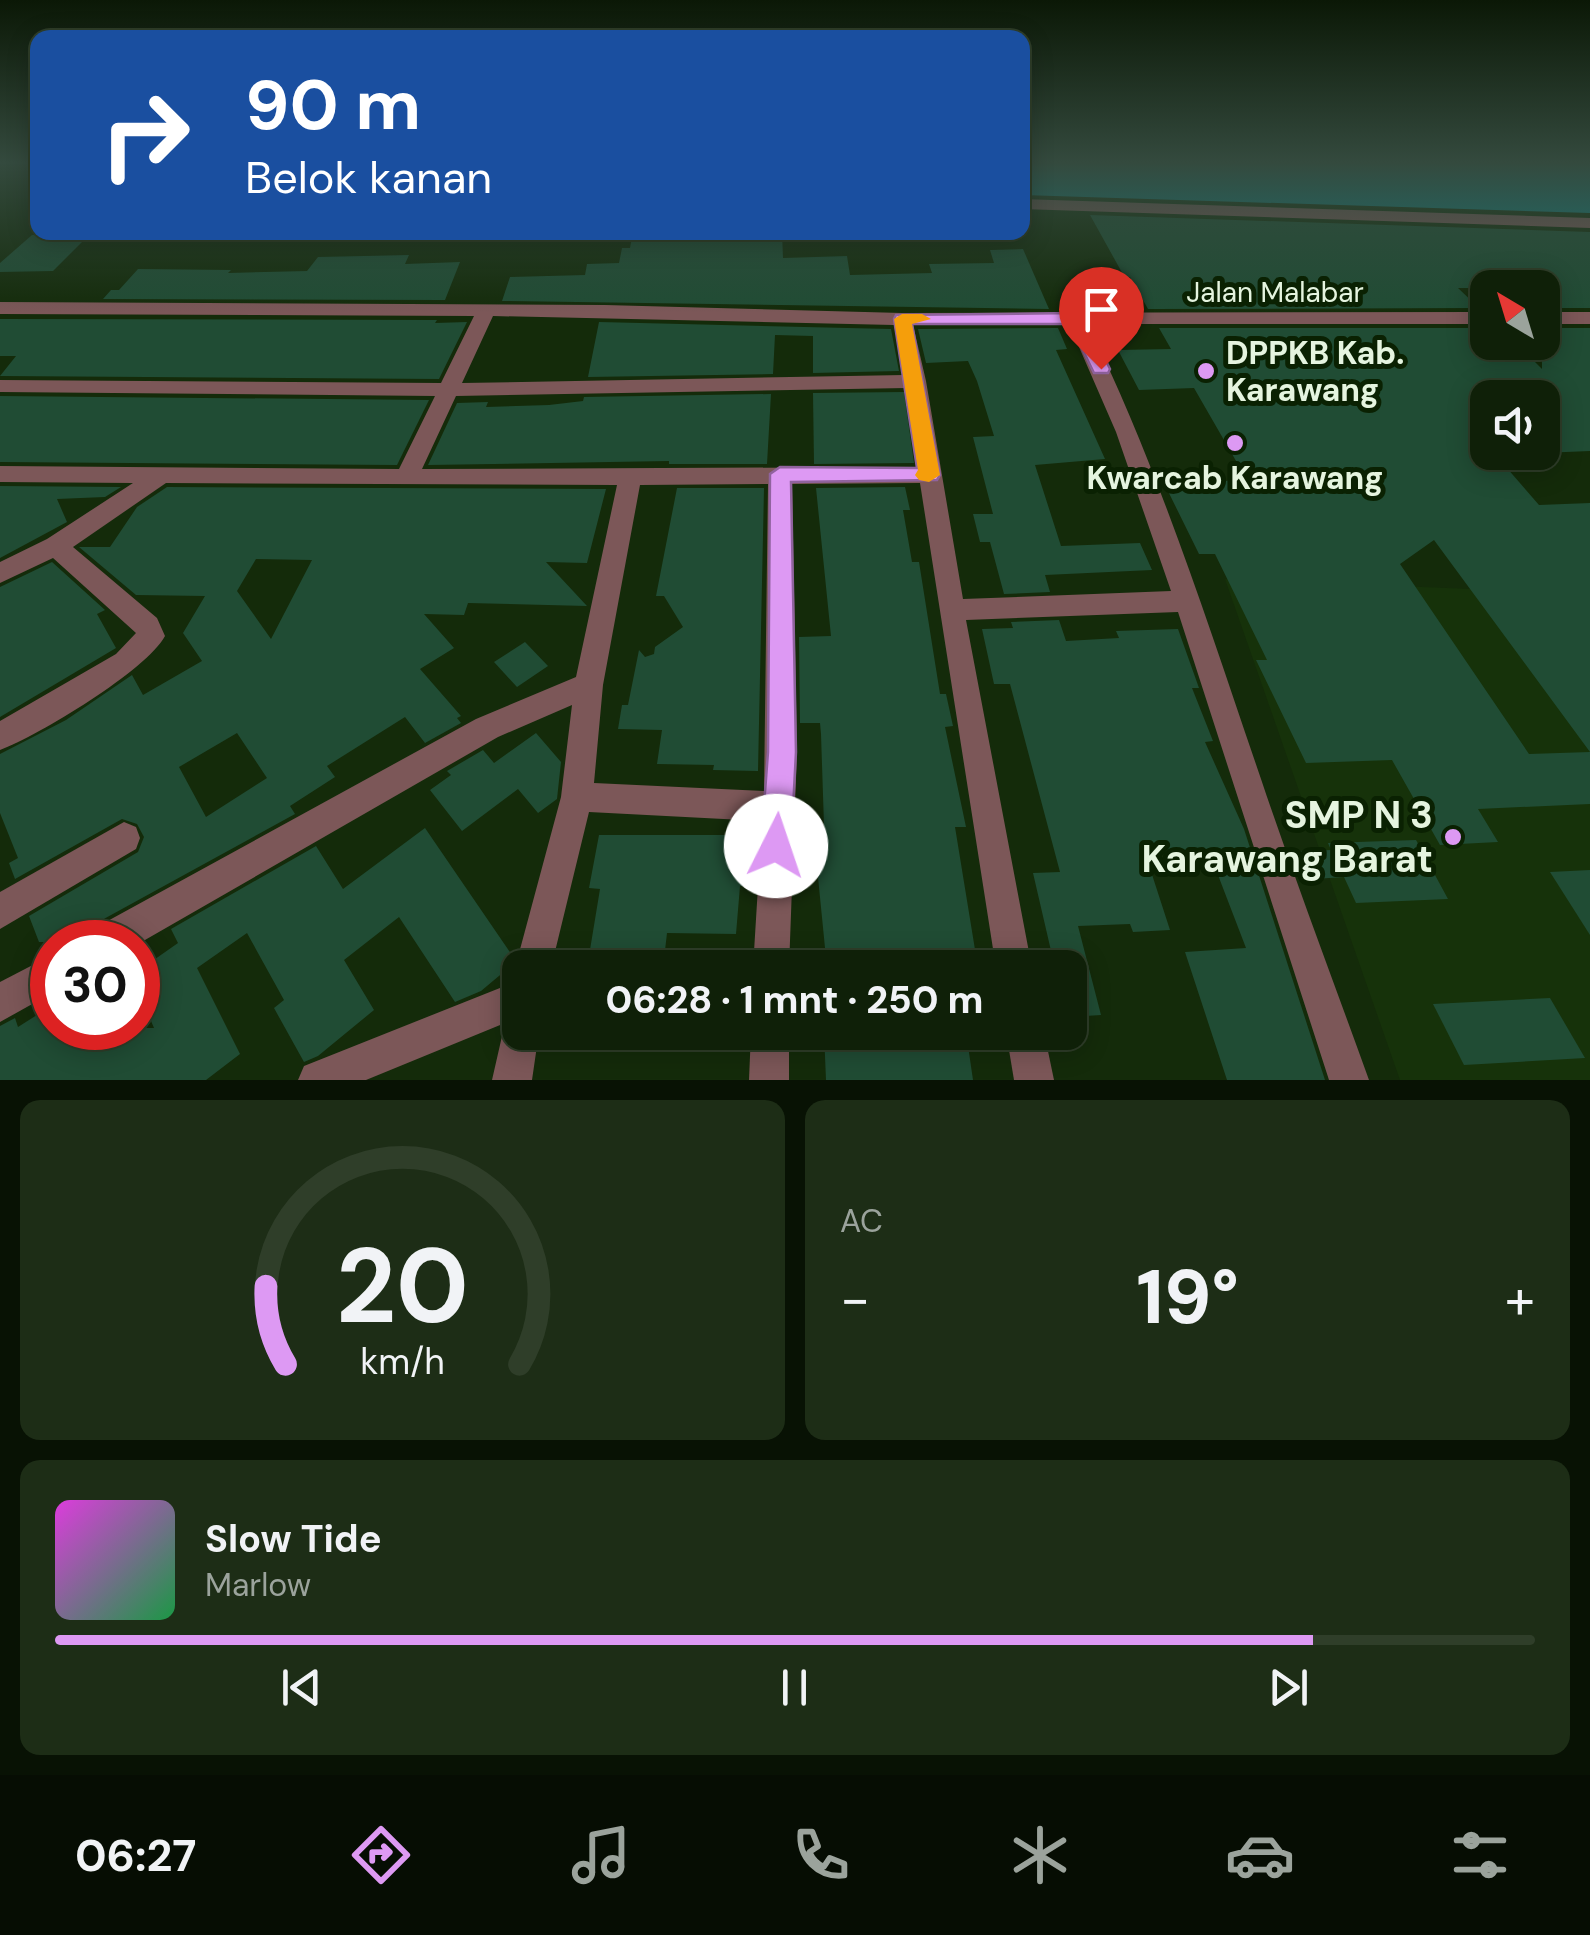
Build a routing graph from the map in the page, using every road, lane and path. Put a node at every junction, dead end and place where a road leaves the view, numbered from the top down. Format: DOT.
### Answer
graph roads {
  1 [pos="1261,212"];
  2 [pos="1590,224"];
  3 [pos="0,308"];
  4 [pos="486,310"];
  5 [pos="1076,318"];
  6 [pos="1470,318"];
  7 [pos="1560,318"];
  8 [pos="1590,318"];
  9 [pos="902,319"];
  10 [pos="916,381"];
  11 [pos="0,386"];
  12 [pos="448,387"];
  13 [pos="0,474"];
  14 [pos="780,474"];
  15 [pos="162,475"];
  16 [pos="929,475"];
  17 [pos="407,476"];
  18 [pos="630,477"];
  19 [pos="56,546"];
  20 [pos="0,572"];
  21 [pos="1190,601"];
  22 [pos="951,610"];
  23 [pos="589,684"];
  24 [pos="0,737"];
  25 [pos="577,797"];
  26 [pos="778,808"];
  27 [pos="124,838"];
  28 [pos="0,912"];
  29 [pos="145,920"];
  30 [pos="538,950"];
  31 [pos="772,950"];
  32 [pos="1011,950"];
  33 [pos="30,986"];
  34 [pos="0,1003"];
  35 [pos="502,1005"];
  36 [pos="517,1050"];
  37 [pos="770,1050"];
  38 [pos="1029,1050"];
  39 [pos="318,1080"];
  40 [pos="512,1080"];
  41 [pos="769,1080"];
  42 [pos="1034,1080"];
  43 [pos="1349,1080"];
  1 -- 2 [label="street"];
  3 -- 4 [label="street, Jalan Malabar"];
  4 -- 9 [label="street, Jalan Malabar"];
  4 -- 12 [label="street"];
  5 -- 6 [label="street, Jalan Malabar"];
  5 -- 9 [label="street, Jalan Malabar"];
  5 -- 21 [label="street"];
  7 -- 8 [label="street"];
  9 -- 10 [label="street"];
  10 -- 12 [label="street"];
  10 -- 16 [label="street"];
  11 -- 12 [label="street"];
  12 -- 17 [label="street"];
  13 -- 15 [label="street"];
  14 -- 16 [label="street"];
  14 -- 18 [label="street"];
  14 -- 26 [label="street"];
  15 -- 17 [label="street"];
  15 -- 19 [label="street"];
  16 -- 22 [label="street"];
  17 -- 18 [label="street"];
  18 -- 23 [label="street"];
  19 -- 20 [label="street"];
  19 -- 24 [label="street"];
  21 -- 22 [label="street"];
  21 -- 43 [label="street"];
  22 -- 32 [label="street"];
  23 -- 25 [label="street"];
  23 -- 29 [label="street"];
  25 -- 26 [label="street"];
  25 -- 30 [label="street"];
  26 -- 31 [label="street"];
  27 -- 28 [label="street"];
  33 -- 34 [label="street"];
  35 -- 39 [label="street"];
  36 -- 40 [label="street"];
  37 -- 41 [label="street"];
  38 -- 42 [label="street"];
}
